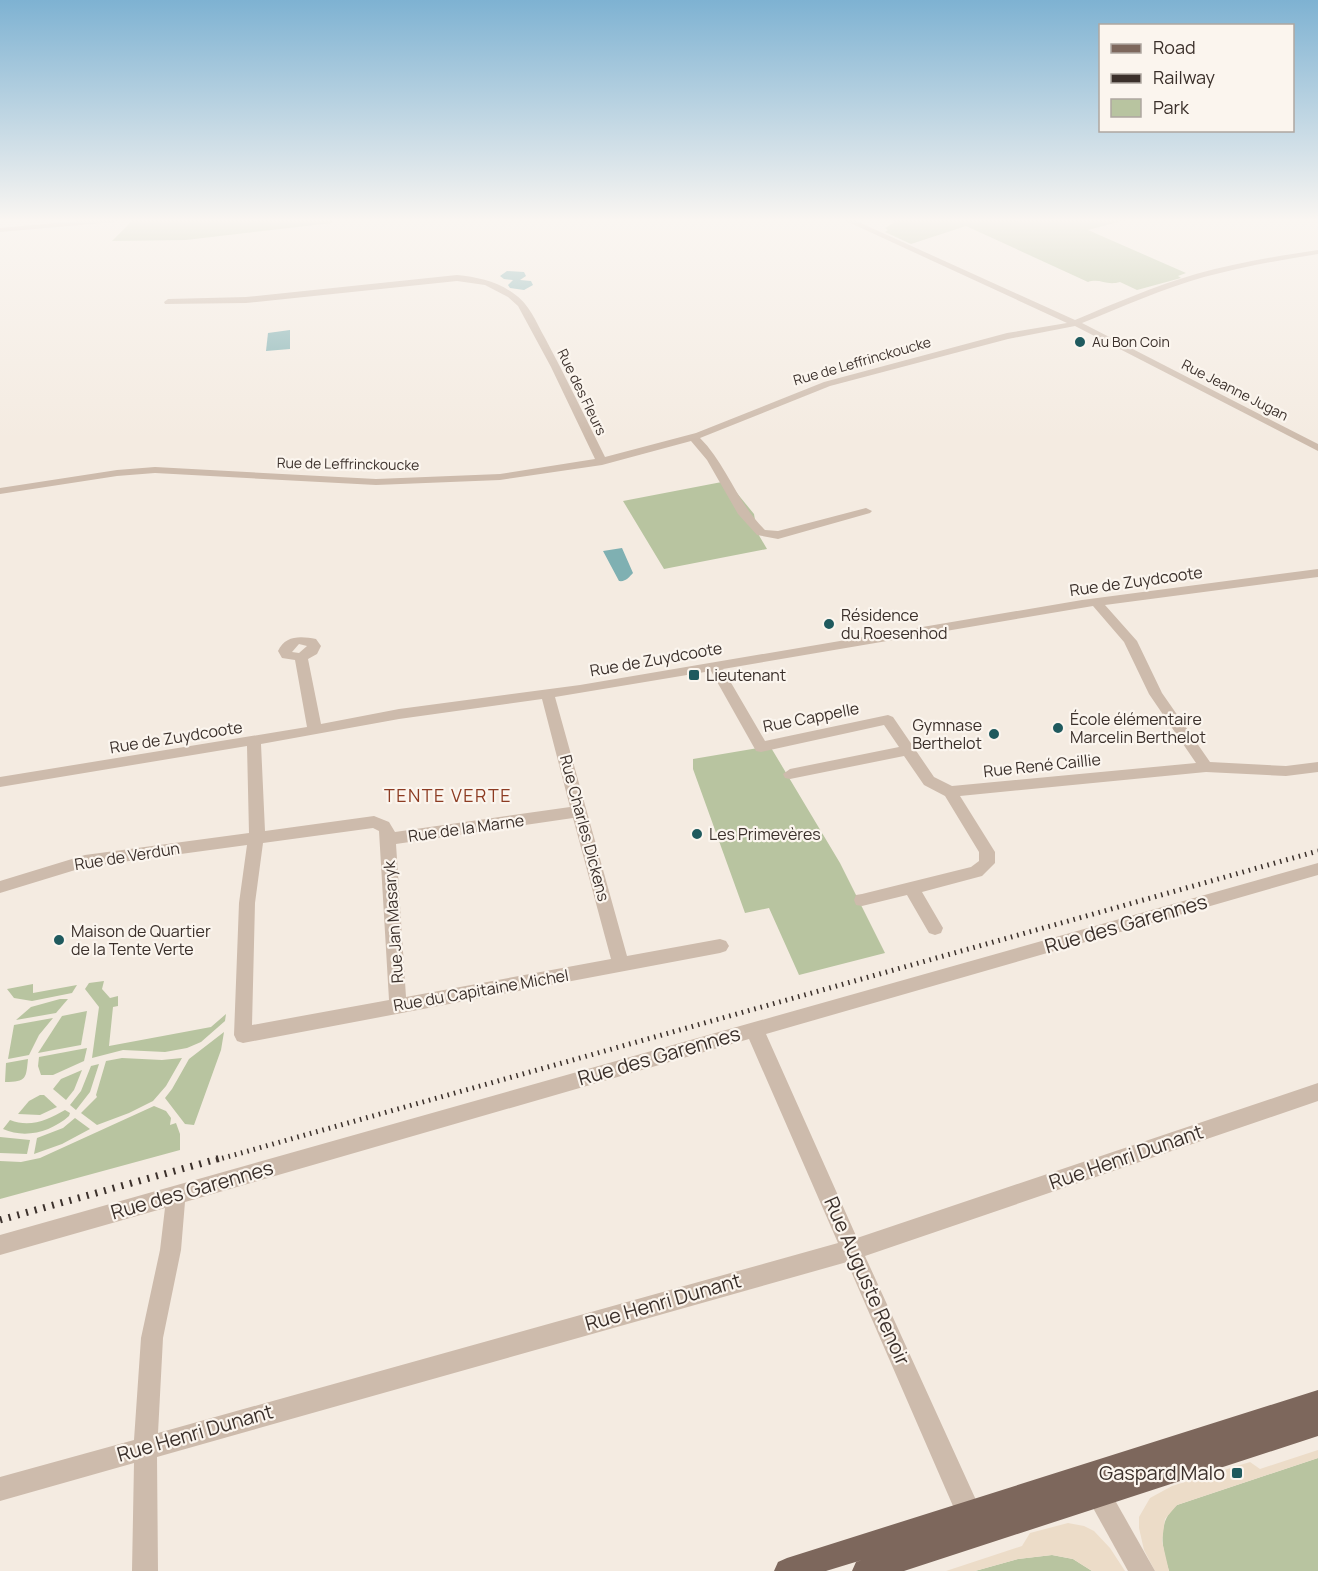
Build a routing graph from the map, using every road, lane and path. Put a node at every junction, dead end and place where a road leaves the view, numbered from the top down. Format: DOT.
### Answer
graph roads {
  1 [pos="310,293"];
  2 [pos="507,293"];
  3 [pos="1010,293"];
  4 [pos="1148,293"];
  5 [pos="168,302"];
  6 [pos="1075,323"];
  7 [pos="1045,330"];
  8 [pos="1100,336"];
  9 [pos="693,437"];
  10 [pos="1318,448"];
  11 [pos="602,462"];
  12 [pos="0,492"];
  13 [pos="866,512"];
  14 [pos="1318,573"];
  15 [pos="1096,602"];
  16 [pos="301,657"];
  17 [pos="715,666"];
  18 [pos="547,693"];
  19 [pos="315,730"];
  20 [pos="254,741"];
  21 [pos="908,750"];
  22 [pos="1206,767"];
  23 [pos="1318,767"];
  24 [pos="790,774"];
  25 [pos="0,782"];
  26 [pos="950,792"];
  27 [pos="581,811"];
  28 [pos="256,837"];
  29 [pos="387,839"];
  30 [pos="1318,869"];
  31 [pos="0,887"];
  32 [pos="911,888"];
  33 [pos="862,900"];
  34 [pos="935,928"];
  35 [pos="720,946"];
  36 [pos="621,964"];
  37 [pos="398,1005"];
  38 [pos="754,1029"];
  39 [pos="1318,1092"];
  40 [pos="175,1195"];
  41 [pos="0,1245"];
  42 [pos="854,1249"];
  43 [pos="1318,1402"];
  44 [pos="1318,1424"];
  45 [pos="146,1447"];
  46 [pos="1093,1485"];
  47 [pos="0,1489"];
  48 [pos="974,1523"];
  49 [pos="145,1571"];
  50 [pos="788,1571"];
  51 [pos="865,1571"];
  52 [pos="1142,1571"];
  1 -- 5 [label="street, Rue des Fleurs"];
  2 -- 11 [label="street, Rue des Fleurs"];
  3 -- 6 [label="street, Rue Jeanne Jugan"];
  4 -- 6 [label="street, Rue de Leffrinckoucke"];
  6 -- 7 [label="street, Rue de Leffrinckoucke"];
  6 -- 8 [label="street, Rue Jeanne Jugan"];
  7 -- 8 [label="street, Rue de Leffrinckoucke"];
  7 -- 9 [label="street, Rue de Leffrinckoucke"];
  8 -- 10 [label="street, Rue Jeanne Jugan"];
  9 -- 11 [label="street, Rue de Leffrinckoucke"];
  9 -- 13 [label="street"];
  11 -- 12 [label="street, Rue de Leffrinckoucke"];
  14 -- 15 [label="street, Rue de Zuydcoote"];
  15 -- 17 [label="street, Rue de Zuydcoote"];
  15 -- 22 [label="street"];
  16 -- 19 [label="street"];
  17 -- 18 [label="street, Rue de Zuydcoote"];
  17 -- 21 [label="street, Rue Cappelle"];
  18 -- 19 [label="street, Rue de Zuydcoote"];
  18 -- 27 [label="street, Rue Charles Dickens"];
  19 -- 20 [label="street, Rue de Zuydcoote"];
  20 -- 25 [label="street, Rue de Zuydcoote"];
  20 -- 28 [label="street"];
  21 -- 24 [label="street"];
  21 -- 26 [label="street"];
  22 -- 23 [label="street, Rue René Caillie"];
  22 -- 26 [label="street, Rue René Caillie"];
  26 -- 32 [label="street"];
  27 -- 29 [label="street, Rue de la Marne"];
  27 -- 36 [label="street, Rue Charles Dickens"];
  28 -- 29 [label="street, Rue de la Marne"];
  28 -- 31 [label="street, Rue de Verdun"];
  28 -- 37 [label="street, Rue du Capitaine Michel"];
  29 -- 37 [label="street, Rue Jan Masaryk"];
  30 -- 38 [label="street, Rue des Garennes"];
  32 -- 33 [label="street"];
  32 -- 34 [label="street"];
  35 -- 36 [label="street, Rue du Capitaine Michel"];
  36 -- 37 [label="street, Rue du Capitaine Michel"];
  38 -- 40 [label="street, Rue des Garennes"];
  38 -- 42 [label="street, Rue Auguste Renoir"];
  39 -- 42 [label="street, Rue Henri Dunant"];
  40 -- 41 [label="street, Rue des Garennes"];
  40 -- 45 [label="street"];
  42 -- 45 [label="street, Rue Henri Dunant"];
  42 -- 48 [label="street, Rue Auguste Renoir"];
  43 -- 46 [label="main road"];
  44 -- 46 [label="main road"];
  45 -- 47 [label="street, Rue Henri Dunant"];
  45 -- 49 [label="street"];
  46 -- 48 [label="main road"];
  46 -- 52 [label="street"];
  48 -- 50 [label="main road"];
  48 -- 51 [label="main road"];
}
